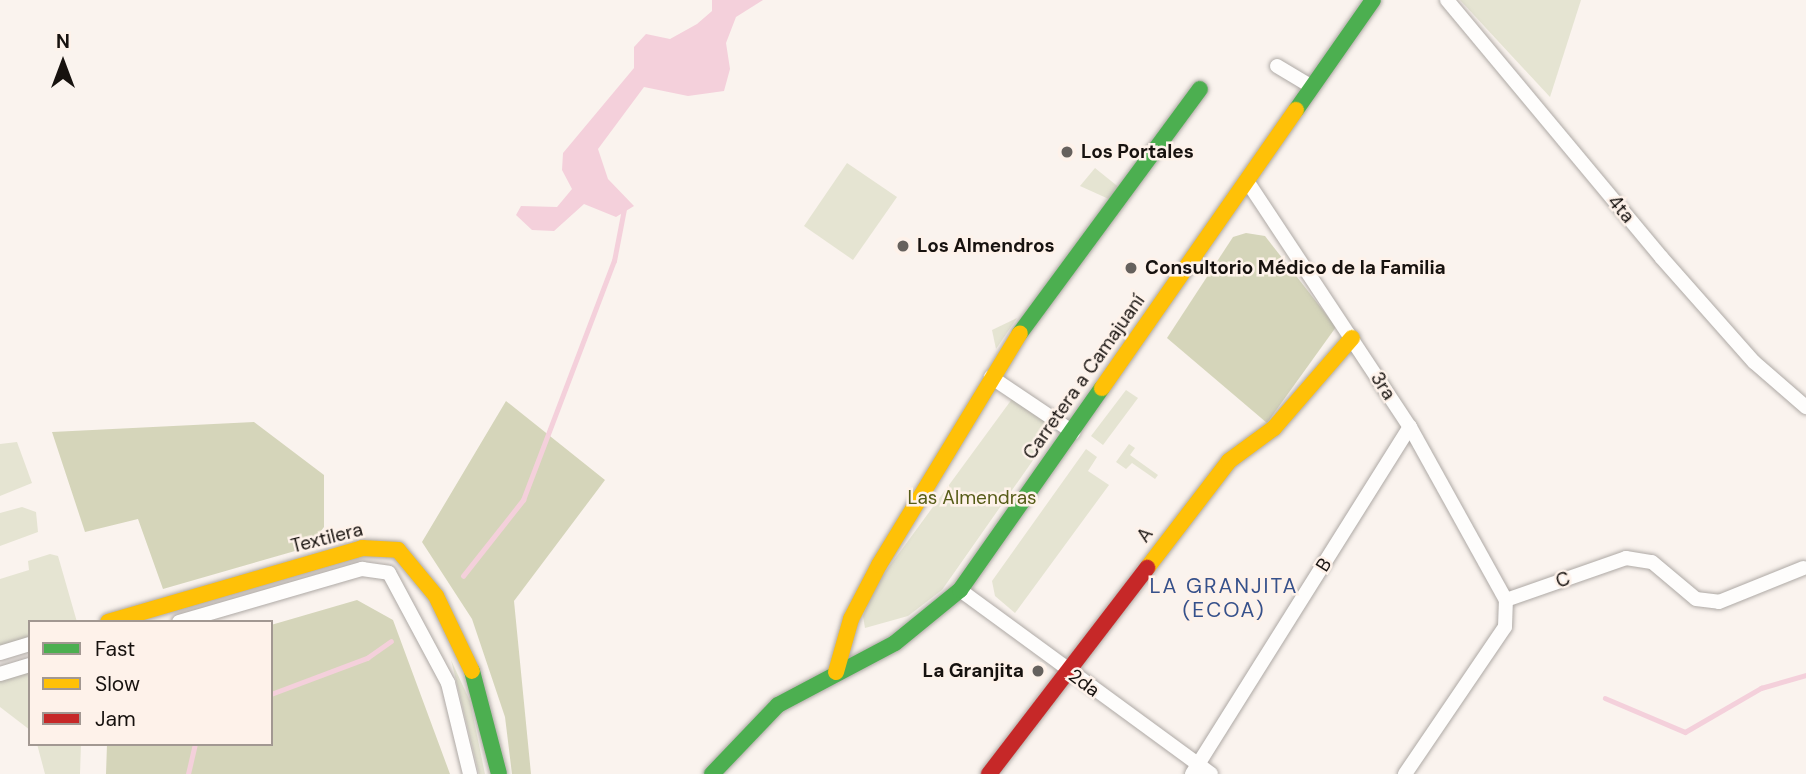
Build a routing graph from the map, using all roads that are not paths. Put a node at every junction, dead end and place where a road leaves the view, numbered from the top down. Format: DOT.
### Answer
graph roads {
  1 [pos="1373,0"];
  2 [pos="1447,0"];
  3 [pos="1277,66"];
  4 [pos="1312,87"];
  5 [pos="1199,89"];
  6 [pos="1247,181"];
  7 [pos="1352,338"];
  8 [pos="991,377"];
  9 [pos="1806,407"];
  10 [pos="1410,427"];
  11 [pos="1073,432"];
  12 [pos="362,548"];
  13 [pos="411,561"];
  14 [pos="1803,568"];
  15 [pos="362,569"];
  16 [pos="399,584"];
  17 [pos="960,590"];
  18 [pos="1506,600"];
  19 [pos="114,620"];
  20 [pos="186,620"];
  21 [pos="28,645"];
  22 [pos="0,653"];
  23 [pos="28,666"];
  24 [pos="1068,671"];
  25 [pos="836,672"];
  26 [pos="0,674"];
  27 [pos="1195,770"];
  28 [pos="470,774"];
  29 [pos="499,774"];
  30 [pos="712,774"];
  31 [pos="989,774"];
  32 [pos="1211,774"];
  33 [pos="1405,774"];
  1 -- 4 [label="street, Carretera a Camajuaní"];
  2 -- 9 [label="street, 4ta"];
  3 -- 4 [label="street"];
  4 -- 6 [label="street, Carretera a Camajuaní"];
  5 -- 8 [label="street"];
  6 -- 7 [label="street, 3ra"];
  6 -- 11 [label="street, Carretera a Camajuaní"];
  7 -- 10 [label="street, 3ra"];
  7 -- 24 [label="street, A"];
  8 -- 11 [label="street"];
  8 -- 25 [label="street"];
  10 -- 18 [label="street, 3ra"];
  10 -- 27 [label="street, B"];
  11 -- 17 [label="street, Carretera a Camajuaní"];
  12 -- 13 [label="street, Textilera"];
  12 -- 15 [label="street"];
  12 -- 19 [label="street, Textilera"];
  13 -- 16 [label="street"];
  13 -- 29 [label="street, Textilera"];
  14 -- 18 [label="street, C"];
  15 -- 16 [label="street, Textilera"];
  15 -- 20 [label="street, Textilera"];
  16 -- 28 [label="street"];
  17 -- 24 [label="street, 2da"];
  17 -- 25 [label="street, Carretera a Camajuaní"];
  18 -- 33 [label="street"];
  21 -- 22 [label="street"];
  23 -- 26 [label="street"];
  24 -- 27 [label="street, 2da"];
  24 -- 31 [label="street, A"];
  25 -- 30 [label="street, Carretera a Camajuaní"];
  27 -- 32 [label="street, 2da"];
}
